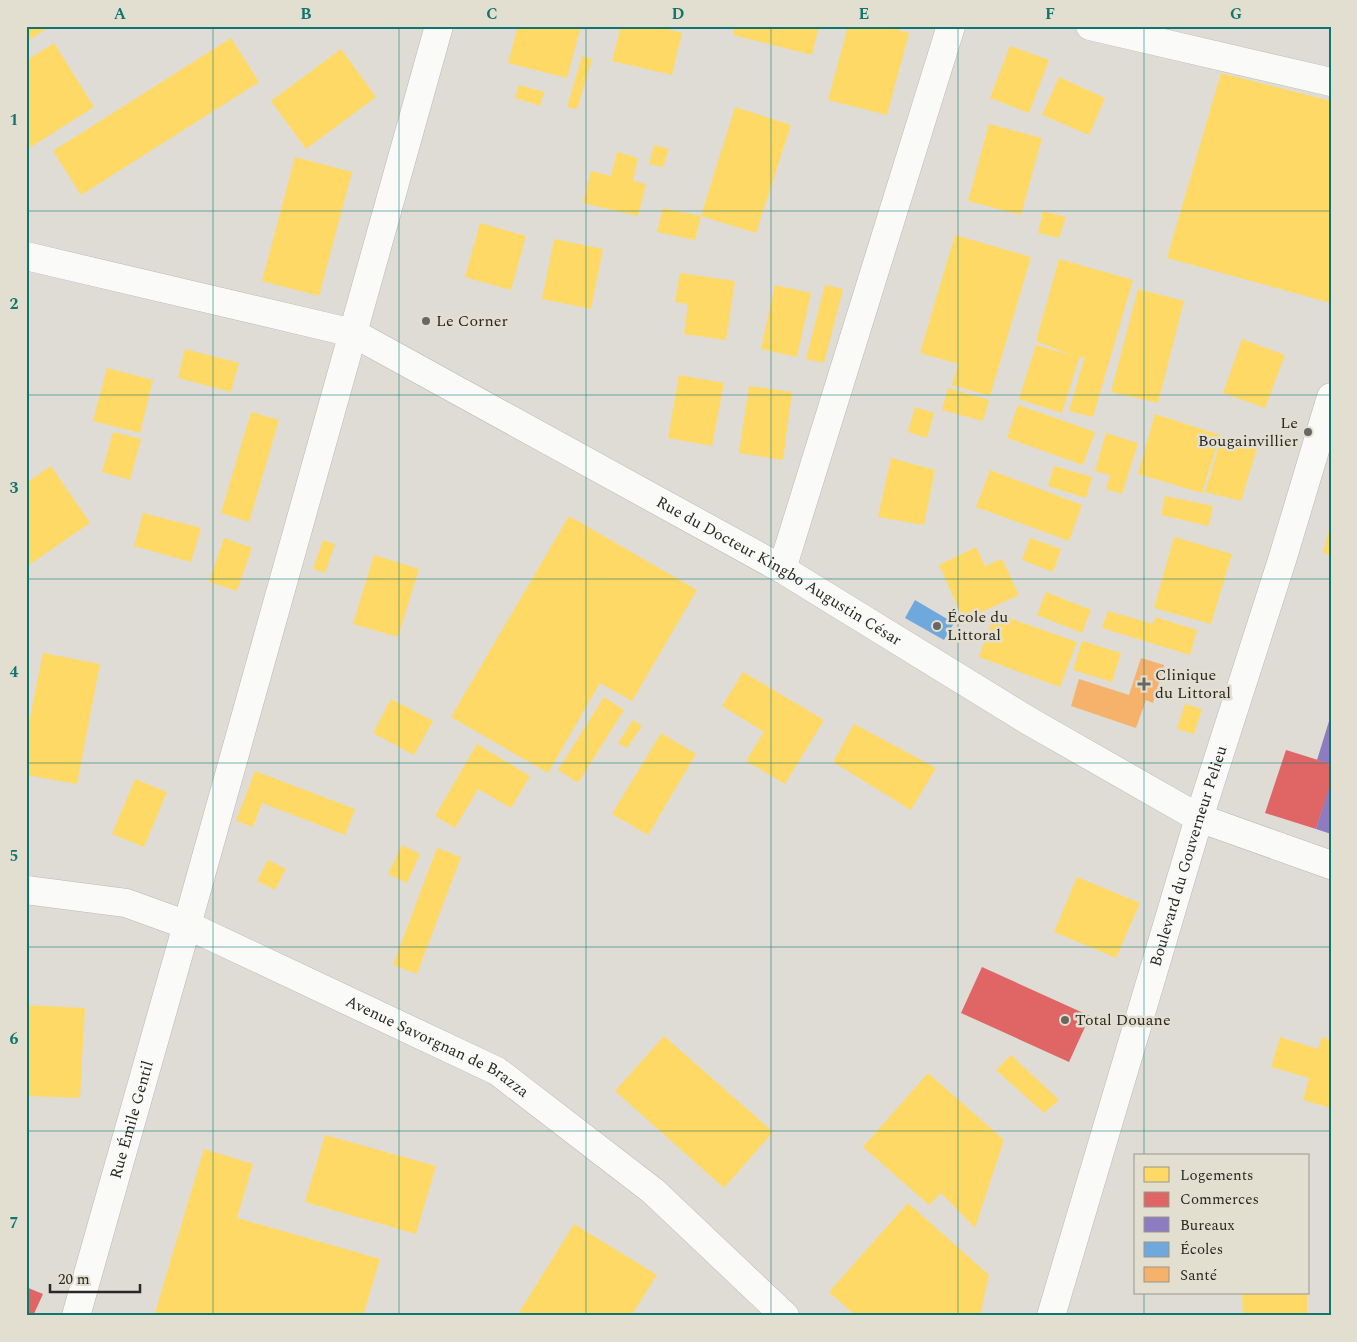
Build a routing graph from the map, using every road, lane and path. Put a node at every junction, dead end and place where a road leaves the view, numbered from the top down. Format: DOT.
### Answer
graph roads {
  1 [pos="439,26"];
  2 [pos="951,26"];
  3 [pos="1090,26"];
  4 [pos="1331,82"];
  5 [pos="26,256"];
  6 [pos="352,333"];
  7 [pos="1331,397"];
  8 [pos="782,569"];
  9 [pos="1199,818"];
  10 [pos="1331,865"];
  11 [pos="26,890"];
  12 [pos="187,925"];
  13 [pos="76,1316"];
  14 [pos="785,1316"];
  15 [pos="1051,1316"];
  1 -- 6 [label="street, Rue Émile Gentil"];
  2 -- 8 [label="street"];
  3 -- 4 [label="street"];
  5 -- 6 [label="street, Rue du Docteur Kingbo Augustin César"];
  6 -- 8 [label="street, Rue du Docteur Kingbo Augustin César"];
  6 -- 12 [label="street, Rue Émile Gentil"];
  7 -- 9 [label="street, Boulevard du Gouverneur Pelieu"];
  8 -- 9 [label="street, Rue du Docteur Kingbo Augustin César"];
  9 -- 10 [label="street, Rue du Docteur Kingbo Augustin César"];
  9 -- 15 [label="street, Boulevard du Gouverneur Pelieu"];
  11 -- 12 [label="street, Avenue Savorgnan de Brazza"];
  12 -- 13 [label="street, Rue Émile Gentil"];
  12 -- 14 [label="street, Avenue Savorgnan de Brazza"];
}
